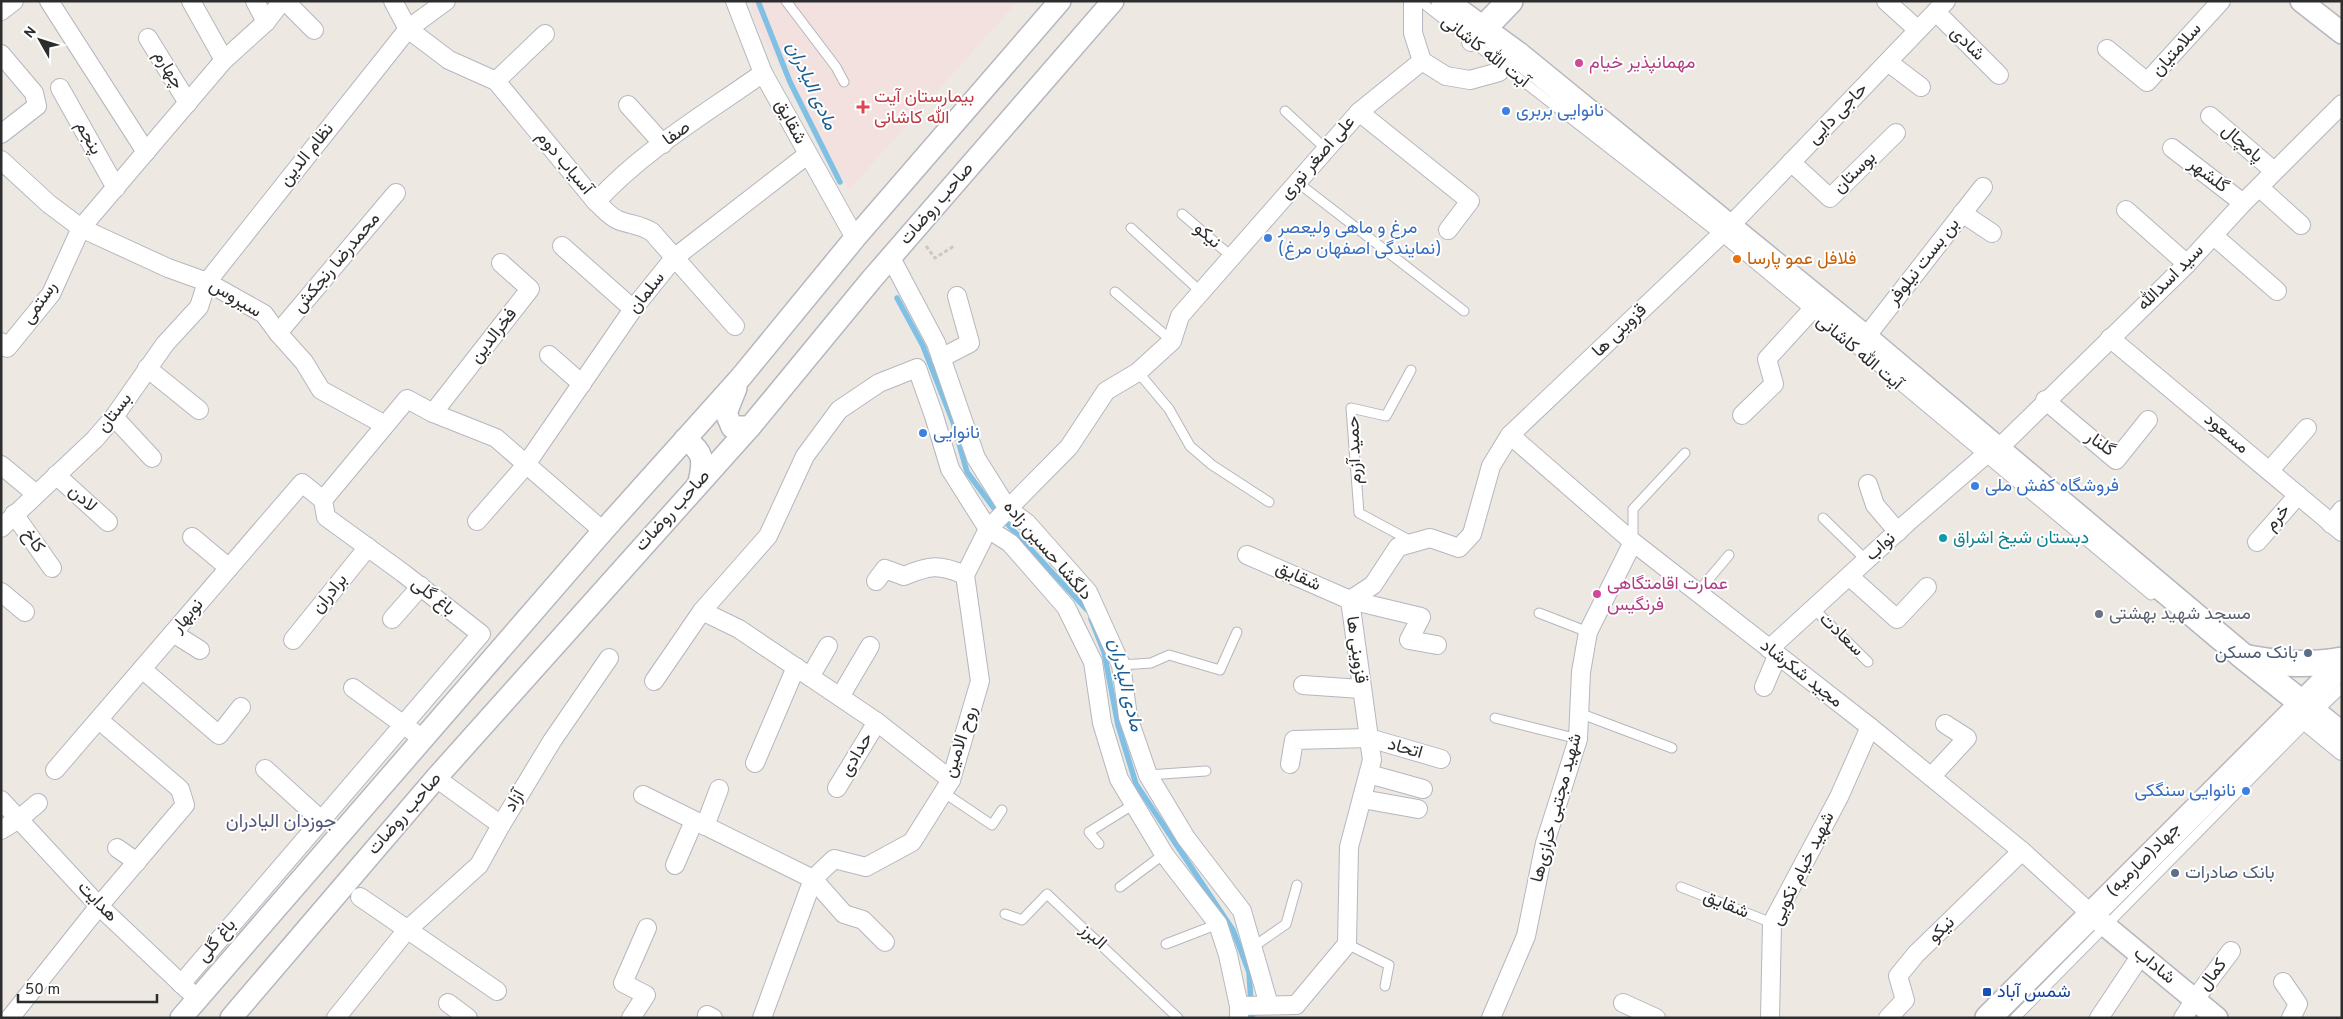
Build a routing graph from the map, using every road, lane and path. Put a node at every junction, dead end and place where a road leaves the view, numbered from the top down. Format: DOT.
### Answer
graph roads {
  1 [pos="14,1"];
  2 [pos="49,1"];
  3 [pos="191,1"];
  4 [pos="255,1"];
  5 [pos="284,1"];
  6 [pos="393,1"];
  7 [pos="446,1"];
  8 [pos="735,1"];
  9 [pos="786,1"];
  10 [pos="1060,1"];
  11 [pos="1113,1"];
  12 [pos="1415,1"];
  13 [pos="1420,1"];
  14 [pos="1444,1"];
  15 [pos="1500,1"];
  16 [pos="1510,1"];
  17 [pos="1886,1"];
  18 [pos="2221,1"];
  19 [pos="2301,1"];
  20 [pos="1941,7"];
  21 [pos="1,11"];
  22 [pos="266,22"];
  23 [pos="408,29"];
  24 [pos="314,30"];
  25 [pos="1918,30"];
  26 [pos="2342,33"];
  27 [pos="545,34"];
  28 [pos="1477,36"];
  29 [pos="148,38"];
  30 [pos="2106,49"];
  31 [pos="1,54"];
  32 [pos="224,60"];
  33 [pos="1511,60"];
  34 [pos="1422,61"];
  35 [pos="1888,62"];
  36 [pos="763,73"];
  37 [pos="1999,75"];
  38 [pos="496,82"];
  39 [pos="844,82"];
  40 [pos="1921,87"];
  41 [pos="60,88"];
  42 [pos="188,103"];
  43 [pos="2342,104"];
  44 [pos="628,105"];
  45 [pos="1285,111"];
  46 [pos="1359,112"];
  47 [pos="2210,116"];
  48 [pos="1896,133"];
  49 [pos="1,134"];
  50 [pos="663,144"];
  51 [pos="2172,148"];
  52 [pos="1326,149"];
  53 [pos="146,152"];
  54 [pos="807,155"];
  55 [pos="1,160"];
  56 [pos="1791,162"];
  57 [pos="2274,171"];
  58 [pos="1297,182"];
  59 [pos="1983,187"];
  60 [pos="2259,187"];
  61 [pos="116,188"];
  62 [pos="396,193"];
  63 [pos="596,202"];
  64 [pos="2243,203"];
  65 [pos="2126,210"];
  66 [pos="1962,213"];
  67 [pos="1182,214"];
  68 [pos="2301,225"];
  69 [pos="81,228"];
  70 [pos="1132,228"];
  71 [pos="914,229"];
  72 [pos="1448,230"];
  73 [pos="1724,231"];
  74 [pos="1992,233"];
  75 [pos="2214,236"];
  76 [pos="855,238"];
  77 [pos="562,246"];
  78 [pos="954,246"];
  79 [pos="1232,257"];
  80 [pos="674,258"];
  81 [pos="891,258"];
  82 [pos="501,263"];
  83 [pos="2187,264"];
  84 [pos="207,282"];
  85 [pos="2277,291"];
  86 [pos="1114,292"];
  87 [pos="1201,292"];
  88 [pos="957,296"];
  89 [pos="1815,306"];
  90 [pos="633,309"];
  91 [pos="1464,311"];
  92 [pos="735,326"];
  93 [pos="278,333"];
  94 [pos="1865,338"];
  95 [pos="2110,338"];
  96 [pos="1172,341"];
  97 [pos="4,345"];
  98 [pos="549,355"];
  99 [pos="941,358"];
  100 [pos="147,368"];
  101 [pos="1411,370"];
  102 [pos="1138,372"];
  103 [pos="741,376"];
  104 [pos="582,384"];
  105 [pos="2045,400"];
  106 [pos="199,410"];
  107 [pos="433,413"];
  108 [pos="1742,415"];
  109 [pos="114,417"];
  110 [pos="2148,420"];
  111 [pos="385,425"];
  112 [pos="750,427"];
  113 [pos="2307,428"];
  114 [pos="1510,435"];
  115 [pos="685,439"];
  116 [pos="1685,453"];
  117 [pos="1990,453"];
  118 [pos="152,458"];
  119 [pos="976,458"];
  120 [pos="1,465"];
  121 [pos="526,466"];
  122 [pos="950,469"];
  123 [pos="2270,470"];
  124 [pos="56,475"];
  125 [pos="699,482"];
  126 [pos="1868,484"];
  127 [pos="36,494"];
  128 [pos="2298,494"];
  129 [pos="322,500"];
  130 [pos="1269,502"];
  131 [pos="1008,510"];
  132 [pos="14,514"];
  133 [pos="1823,518"];
  134 [pos="477,521"];
  135 [pos="108,522"];
  136 [pos="2338,522"];
  137 [pos="1,528"];
  138 [pos="988,529"];
  139 [pos="603,531"];
  140 [pos="1898,532"];
  141 [pos="192,537"];
  142 [pos="1633,542"];
  143 [pos="2257,542"];
  144 [pos="1413,543"];
  145 [pos="368,547"];
  146 [pos="1247,555"];
  147 [pos="1729,555"];
  148 [pos="1866,560"];
  149 [pos="52,568"];
  150 [pos="229,568"];
  151 [pos="965,575"];
  152 [pos="1849,576"];
  153 [pos="876,581"];
  154 [pos="421,586"];
  155 [pos="1928,587"];
  156 [pos="1,592"];
  157 [pos="1697,593"];
  158 [pos="1350,600"];
  159 [pos="2157,600"];
  160 [pos="1814,609"];
  161 [pos="702,611"];
  162 [pos="25,612"];
  163 [pos="1539,613"];
  164 [pos="392,619"];
  165 [pos="1236,632"];
  166 [pos="1588,632"];
  167 [pos="173,634"];
  168 [pos="293,640"];
  169 [pos="1437,645"];
  170 [pos="828,646"];
  171 [pos="870,646"];
  172 [pos="200,650"];
  173 [pos="1773,653"];
  174 [pos="2244,657"];
  175 [pos="609,658"];
  176 [pos="2342,660"];
  177 [pos="1868,662"];
  178 [pos="2342,664"];
  179 [pos="1121,665"];
  180 [pos="142,669"];
  181 [pos="803,672"];
  182 [pos="654,681"];
  183 [pos="1303,685"];
  184 [pos="353,688"];
  185 [pos="1362,688"];
  186 [pos="1764,688"];
  187 [pos="2342,688"];
  188 [pos="840,697"];
  189 [pos="241,707"];
  190 [pos="2301,711"];
  191 [pos="1579,713"];
  192 [pos="1495,718"];
  193 [pos="99,720"];
  194 [pos="877,722"];
  195 [pos="402,724"];
  196 [pos="1945,724"];
  197 [pos="1870,727"];
  198 [pos="2342,735"];
  199 [pos="1369,738"];
  200 [pos="422,739"];
  201 [pos="1578,739"];
  202 [pos="1672,748"];
  203 [pos="2342,751"];
  204 [pos="1441,759"];
  205 [pos="755,763"];
  206 [pos="1290,764"];
  207 [pos="265,769"];
  208 [pos="55,770"];
  209 [pos="1206,771"];
  210 [pos="1369,774"];
  211 [pos="1148,775"];
  212 [pos="1931,777"];
  213 [pos="436,778"];
  214 [pos="947,786"];
  215 [pos="837,788"];
  216 [pos="719,789"];
  217 [pos="1422,789"];
  218 [pos="643,796"];
  219 [pos="1362,799"];
  220 [pos="1,800"];
  221 [pos="38,803"];
  222 [pos="1134,804"];
  223 [pos="1418,809"];
  224 [pos="1002,810"];
  225 [pos="19,819"];
  226 [pos="321,820"];
  227 [pos="700,823"];
  228 [pos="501,825"];
  229 [pos="1,830"];
  230 [pos="1099,844"];
  231 [pos="117,848"];
  232 [pos="2022,851"];
  233 [pos="1164,854"];
  234 [pos="138,862"];
  235 [pos="675,865"];
  236 [pos="813,879"];
  237 [pos="1297,885"];
  238 [pos="1681,886"];
  239 [pos="1120,887"];
  240 [pos="360,897"];
  241 [pos="99,906"];
  242 [pos="1005,914"];
  243 [pos="2098,920"];
  244 [pos="1772,923"];
  245 [pos="1218,924"];
  246 [pos="647,928"];
  247 [pos="406,931"];
  248 [pos="885,942"];
  249 [pos="1166,944"];
  250 [pos="1347,944"];
  251 [pos="1253,947"];
  252 [pos="2231,951"];
  253 [pos="2141,955"];
  254 [pos="2283,982"];
  255 [pos="181,984"];
  256 [pos="1385,986"];
  257 [pos="497,991"];
  258 [pos="2194,999"];
  259 [pos="198,1000"];
  260 [pos="448,1003"];
  261 [pos="1623,1003"];
  262 [pos="1269,1005"];
  263 [pos="1239,1012"];
  264 [pos="1298,1012"];
  265 [pos="1177,1017"];
  266 [pos="10,1018"];
  267 [pos="181,1018"];
  268 [pos="231,1018"];
  269 [pos="336,1018"];
  270 [pos="468,1018"];
  271 [pos="631,1018"];
  272 [pos="762,1018"];
  273 [pos="1491,1018"];
  274 [pos="1656,1018"];
  275 [pos="1770,1018"];
  276 [pos="1888,1018"];
  277 [pos="1988,1018"];
  278 [pos="2016,1018"];
  279 [pos="2099,1018"];
  280 [pos="2184,1018"];
  281 [pos="2217,1018"];
  282 [pos="2291,1018"];
  1 -- 21 [label="street"];
  2 -- 53 [label="street"];
  3 -- 32 [label="street"];
  4 -- 22 [label="street"];
  5 -- 22 [label="street"];
  5 -- 24 [label="street"];
  6 -- 23 [label="street, آسیاب دوم"];
  7 -- 23 [label="street, نظام الدین"];
  8 -- 36 [label="street, شقایق"];
  9 -- 39 [label="lane"];
  10 -- 76 [label="street, صاحب روضات"];
  11 -- 71 [label="street, صاحب روضات"];
  12 -- 34 [label="street"];
  13 -- 28 [label="lane, آیت الله کاشانی"];
  14 -- 28 [label="main road, آیت الله کاشانی"];
  15 -- 28 [label="lane"];
  16 -- 28 [label="main road"];
  17 -- 25 [label="street"];
  18 -- 30 [label="street, سلامتیان"];
  19 -- 26 [label="street"];
  20 -- 25 [label="street, حاجی دایی"];
  20 -- 37 [label="street, شادی"];
  22 -- 32 [label="street"];
  23 -- 38 [label="street, آسیاب دوم"];
  23 -- 84 [label="street, نظام الدین"];
  25 -- 35 [label="street, حاجی دایی"];
  27 -- 38 [label="street"];
  28 -- 33 [label="main road, آیت الله کاشانی"];
  29 -- 42 [label="street, چهارم"];
  31 -- 49 [label="street"];
  32 -- 42 [label="street"];
  33 -- 34 [label="street"];
  33 -- 73 [label="main road, آیت الله کاشانی"];
  34 -- 46 [label="street, علی اصغر نوری"];
  35 -- 40 [label="street"];
  35 -- 56 [label="street, حاجی دایی"];
  36 -- 50 [label="street, صفا"];
  36 -- 54 [label="street, شقایق"];
  38 -- 63 [label="street, آسیاب دوم"];
  41 -- 61 [label="street, پنجم"];
  42 -- 53 [label="street"];
  43 -- 57 [label="street, سید اسدالله"];
  44 -- 50 [label="street"];
  45 -- 52 [label="lane"];
  46 -- 52 [label="street, علی اصغر نوری"];
  46 -- 72 [label="street"];
  47 -- 57 [label="street, پامچال"];
  48 -- 56 [label="street, بوستان"];
  50 -- 63 [label="street, صفا"];
  51 -- 64 [label="street, گلشهر"];
  52 -- 58 [label="street, علی اصغر نوری"];
  53 -- 61 [label="street"];
  54 -- 76 [label="street, شقایق"];
  54 -- 80 [label="street, سلمان"];
  55 -- 69 [label="street, سیروس"];
  56 -- 73 [label="street, حاجی دایی"];
  57 -- 60 [label="street, سید اسدالله"];
  58 -- 79 [label="street, علی اصغر نوری"];
  58 -- 91 [label="lane"];
  59 -- 66 [label="street, بن بست نیلوفر"];
  60 -- 64 [label="street, سید اسدالله"];
  60 -- 68 [label="street"];
  61 -- 69 [label="street"];
  62 -- 93 [label="street, محمدرضا رنجکش"];
  63 -- 80 [label="street, آسیاب دوم"];
  64 -- 75 [label="street, سید اسدالله"];
  65 -- 83 [label="street"];
  66 -- 74 [label="street"];
  66 -- 94 [label="street, بن بست نیلوفر"];
  67 -- 79 [label="lane, نیکو"];
  69 -- 84 [label="street, سیروس"];
  69 -- 97 [label="street, رستمی"];
  70 -- 87 [label="lane"];
  71 -- 78 [label="path"];
  71 -- 81 [label="street, صاحب روضات"];
  73 -- 89 [label="main road, آیت الله کاشانی"];
  73 -- 114 [label="street, قزوینی ها"];
  75 -- 83 [label="street, سید اسدالله"];
  75 -- 85 [label="street"];
  76 -- 103 [label="street, صاحب روضات"];
  77 -- 90 [label="street"];
  79 -- 87 [label="street, علی اصغر نوری"];
  80 -- 90 [label="street, سلمان"];
  80 -- 92 [label="street, آسیاب دوم"];
  81 -- 99 [label="street, دلگشا حسین زاده"];
  81 -- 112 [label="street, صاحب روضات"];
  82 -- 107 [label="street, فخرالدین"];
  83 -- 95 [label="street, سید اسدالله"];
  84 -- 93 [label="street, سیروس"];
  84 -- 100 [label="street, بستان"];
  86 -- 96 [label="lane"];
  87 -- 96 [label="street, علی اصغر نوری"];
  88 -- 99 [label="street"];
  89 -- 94 [label="main road, آیت الله کاشانی"];
  89 -- 108 [label="street"];
  89 -- 117 [label="lane, آیت الله کاشانی"];
  90 -- 104 [label="street, سلمان"];
  93 -- 111 [label="street, سیروس"];
  94 -- 117 [label="main road, آیت الله کاشانی"];
  95 -- 105 [label="street, سید اسدالله"];
  95 -- 123 [label="street, مسعود"];
  96 -- 102 [label="street, علی اصغر نوری"];
  98 -- 104 [label="street"];
  99 -- 119 [label="street, دلگشا حسین زاده"];
  100 -- 106 [label="street"];
  100 -- 109 [label="street, بستان"];
  101 -- 144 [label="lane, حمید آزرم"];
  102 -- 130 [label="lane"];
  102 -- 131 [label="street, علی اصغر نوری"];
  103 -- 112 [label="street"];
  103 -- 115 [label="street, صاحب روضات"];
  104 -- 121 [label="street, سلمان"];
  105 -- 110 [label="street, گلنار"];
  105 -- 117 [label="street, سید اسدالله"];
  107 -- 111 [label="street"];
  107 -- 121 [label="street"];
  109 -- 118 [label="street"];
  109 -- 124 [label="street, بستان"];
  111 -- 129 [label="street"];
  112 -- 125 [label="street, صاحب روضات"];
  113 -- 123 [label="street"];
  114 -- 142 [label="street, مجید شکرشاد"];
  114 -- 144 [label="street, قزوینی ها"];
  115 -- 125 [label="street"];
  115 -- 139 [label="street, صاحب روضات"];
  116 -- 142 [label="lane"];
  117 -- 140 [label="street, نواب"];
  117 -- 159 [label="lane, آیت الله کاشانی"];
  117 -- 174 [label="main road, آیت الله کاشانی"];
  119 -- 122 [label="street"];
  119 -- 131 [label="street, دلگشا حسین زاده"];
  120 -- 127 [label="street"];
  121 -- 134 [label="street, سلمان"];
  121 -- 139 [label="street"];
  122 -- 138 [label="street, دلگشا حسین زاده"];
  122 -- 161 [label="street, دلگشا حسین زاده"];
  123 -- 128 [label="street, مسعود"];
  124 -- 127 [label="street, بستان"];
  124 -- 135 [label="street, لادن"];
  125 -- 213 [label="street, صاحب روضات"];
  126 -- 140 [label="street"];
  127 -- 132 [label="street, بستان"];
  128 -- 136 [label="street, مسعود"];
  128 -- 143 [label="street, خرم"];
  129 -- 145 [label="street, باغ گلی"];
  129 -- 150 [label="street, نوبهار"];
  131 -- 138 [label="street, علی اصغر نوری"];
  131 -- 179 [label="street, دلگشا حسین زاده"];
  132 -- 137 [label="street, بستان"];
  132 -- 149 [label="street, کاخ"];
  133 -- 148 [label="lane"];
  138 -- 151 [label="street"];
  138 -- 222 [label="street, دلگشا حسین زاده"];
  139 -- 200 [label="street, صاحب روضات"];
  140 -- 148 [label="street, نواب"];
  141 -- 150 [label="street"];
  142 -- 157 [label="street, مجید شکرشاد"];
  142 -- 166 [label="street, شهید مجتبی خرازی‌ها"];
  144 -- 158 [label="street, قزوینی ها"];
  145 -- 154 [label="street, باغ گلی"];
  145 -- 168 [label="street, برادران"];
  146 -- 158 [label="street, شقایق"];
  147 -- 157 [label="lane"];
  148 -- 152 [label="street, نواب"];
  150 -- 167 [label="street, نوبهار"];
  151 -- 153 [label="street"];
  151 -- 214 [label="street, روح الامین"];
  152 -- 155 [label="street"];
  152 -- 160 [label="street, نواب"];
  154 -- 164 [label="street"];
  154 -- 195 [label="street, باغ گلی"];
  156 -- 162 [label="street"];
  157 -- 173 [label="street, مجید شکرشاد"];
  158 -- 169 [label="street, شقایق"];
  158 -- 185 [label="street, قزوینی ها"];
  160 -- 173 [label="street, نواب"];
  160 -- 177 [label="lane, سعادت"];
  161 -- 181 [label="street"];
  161 -- 182 [label="street"];
  163 -- 166 [label="lane"];
  165 -- 179 [label="lane"];
  166 -- 191 [label="street, شهید مجتبی خرازی‌ها"];
  167 -- 172 [label="street"];
  167 -- 180 [label="street, نوبهار"];
  170 -- 181 [label="street"];
  171 -- 188 [label="street"];
  173 -- 186 [label="street"];
  173 -- 197 [label="street, مجید شکرشاد"];
  174 -- 176 [label="main road"];
  174 -- 190 [label="main road, آیت الله کاشانی"];
  175 -- 228 [label="street, آزاد"];
  178 -- 190 [label="main road, جهاد(صارمیه)"];
  179 -- 211 [label="street, دلگشا حسین زاده"];
  180 -- 189 [label="street"];
  180 -- 193 [label="street, نوبهار"];
  181 -- 188 [label="street"];
  181 -- 205 [label="street"];
  183 -- 185 [label="street"];
  184 -- 195 [label="street"];
  185 -- 199 [label="street, قزوینی ها"];
  187 -- 190 [label="lane"];
  188 -- 194 [label="street"];
  190 -- 198 [label="main road, آیت الله کاشانی"];
  190 -- 203 [label="street"];
  190 -- 243 [label="main road, جهاد(صارمیه)"];
  191 -- 201 [label="street, شهید مجتبی خرازی‌ها"];
  191 -- 202 [label="lane"];
  192 -- 201 [label="lane"];
  193 -- 208 [label="street, نوبهار"];
  193 -- 234 [label="street"];
  194 -- 214 [label="street"];
  194 -- 215 [label="street, حدادی"];
  195 -- 200 [label="street"];
  195 -- 226 [label="street, باغ گلی"];
  196 -- 212 [label="street"];
  197 -- 212 [label="street, مجید شکرشاد"];
  197 -- 244 [label="street, شهید خیام نکویی"];
  199 -- 204 [label="street, اتحاد"];
  199 -- 206 [label="street"];
  199 -- 210 [label="street, قزوینی ها"];
  200 -- 259 [label="street, صاحب روضات"];
  201 -- 273 [label="street, شهید مجتبی خرازی‌ها"];
  207 -- 226 [label="street"];
  209 -- 211 [label="lane"];
  210 -- 217 [label="street"];
  210 -- 219 [label="street, قزوینی ها"];
  211 -- 251 [label="street, دلگشا حسین زاده"];
  212 -- 232 [label="street, مجید شکرشاد"];
  213 -- 228 [label="street"];
  213 -- 268 [label="street, صاحب روضات"];
  214 -- 224 [label="lane"];
  214 -- 236 [label="street, روح الامین"];
  216 -- 227 [label="street"];
  218 -- 227 [label="street"];
  219 -- 223 [label="street"];
  219 -- 250 [label="street, قزوینی ها"];
  220 -- 225 [label="street, هدایت"];
  221 -- 225 [label="street"];
  222 -- 230 [label="lane"];
  222 -- 233 [label="street, دلگشا حسین زاده"];
  225 -- 229 [label="street"];
  225 -- 241 [label="street, هدایت"];
  226 -- 255 [label="street, باغ گلی"];
  227 -- 235 [label="street"];
  227 -- 236 [label="street"];
  228 -- 247 [label="street, آزاد"];
  231 -- 234 [label="street"];
  232 -- 243 [label="street, مجید شکرشاد"];
  232 -- 276 [label="street, نیکو"];
  233 -- 239 [label="lane"];
  233 -- 245 [label="street, دلگشا حسین زاده"];
  234 -- 241 [label="street"];
  236 -- 248 [label="street"];
  236 -- 272 [label="street, روح الامین"];
  237 -- 251 [label="lane"];
  238 -- 244 [label="lane, شقایق"];
  240 -- 247 [label="street"];
  241 -- 255 [label="street, هدایت"];
  241 -- 266 [label="street"];
  242 -- 265 [label="lane, البرز"];
  243 -- 253 [label="street, شاداب"];
  243 -- 277 [label="main road, جهاد(صارمیه)"];
  243 -- 278 [label="lane, جهاد(صارمیه)"];
  244 -- 275 [label="street, شهید خیام نکویی"];
  245 -- 249 [label="lane"];
  245 -- 263 [label="street, دلگشا حسین زاده"];
  246 -- 271 [label="street"];
  247 -- 257 [label="street"];
  247 -- 269 [label="street, آزاد"];
  250 -- 256 [label="lane"];
  250 -- 264 [label="street"];
  251 -- 262 [label="street, دلگشا حسین زاده"];
  252 -- 258 [label="street, کمال"];
  253 -- 258 [label="street, شاداب"];
  253 -- 279 [label="street"];
  254 -- 282 [label="street"];
  255 -- 259 [label="street, هدایت"];
  258 -- 280 [label="street, کمال"];
  258 -- 281 [label="street, شاداب"];
  259 -- 267 [label="street, صاحب روضات"];
  260 -- 270 [label="street"];
  261 -- 274 [label="street"];
  262 -- 263 [label="street"];
  262 -- 264 [label="street"];
}
